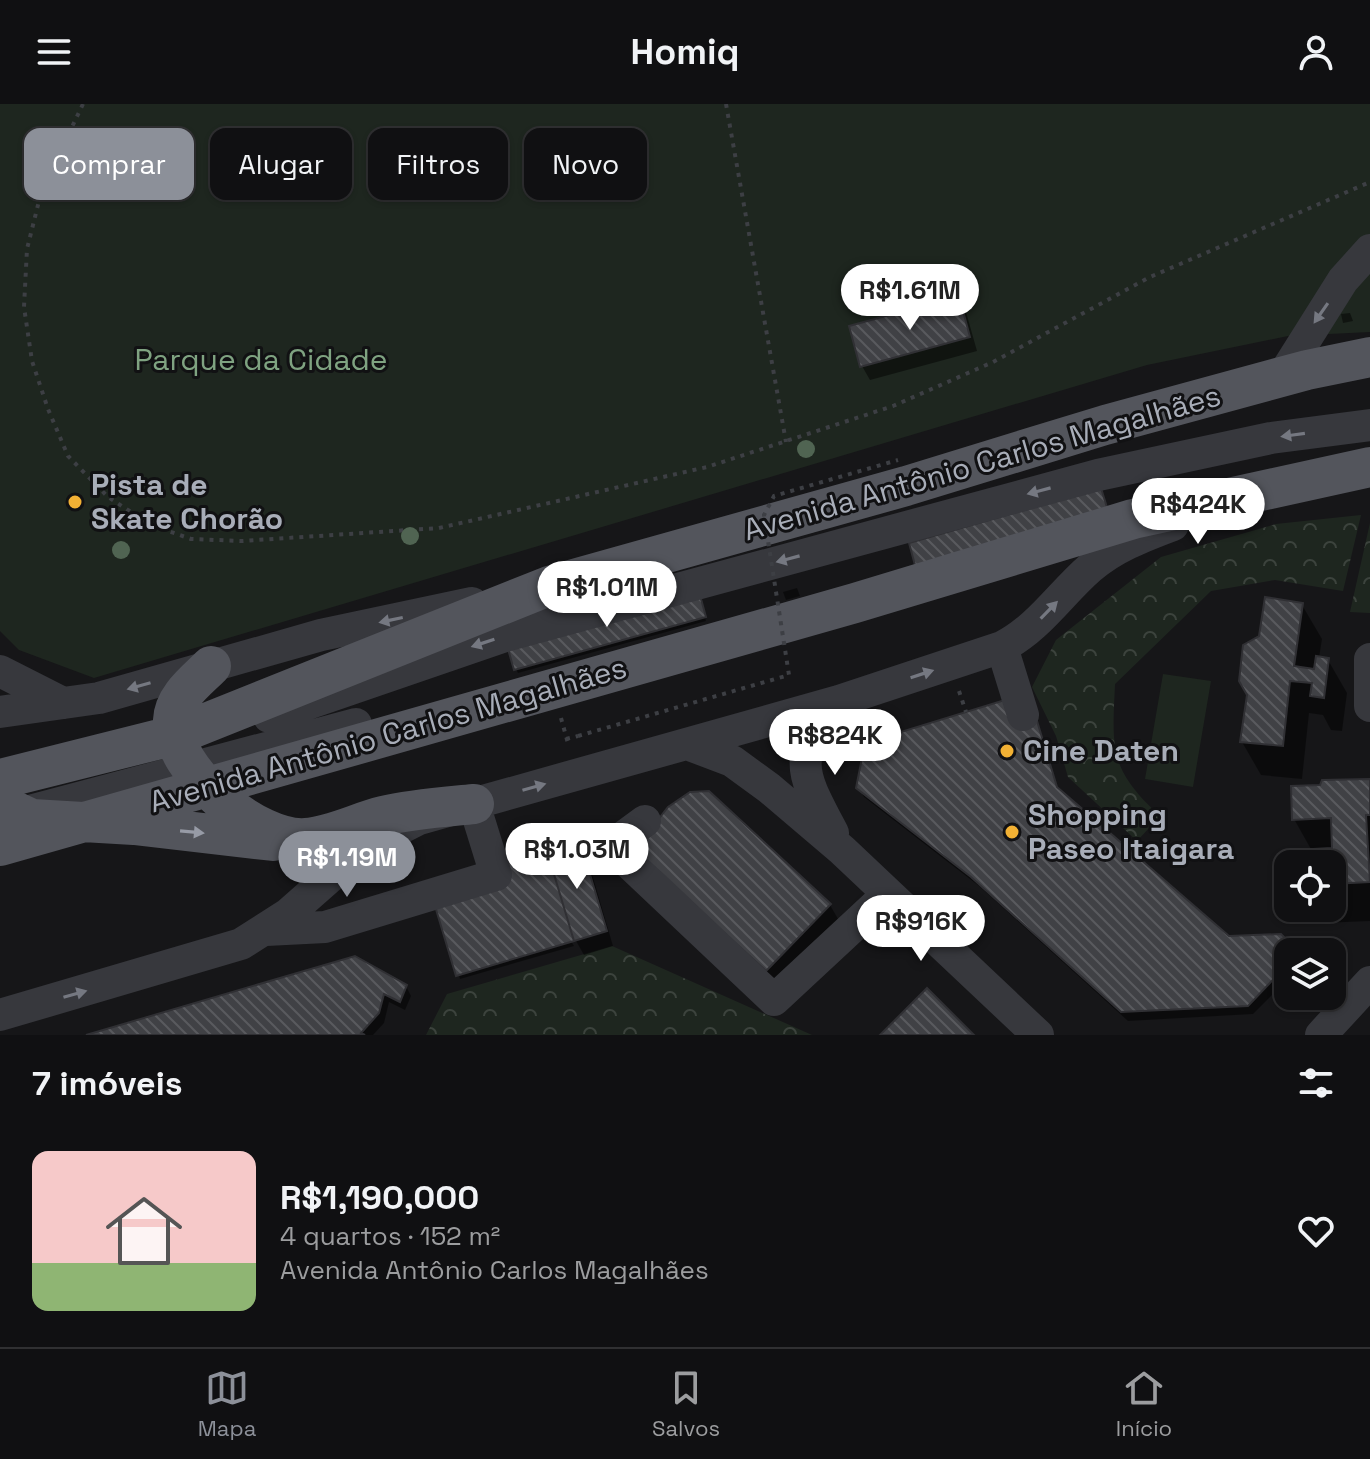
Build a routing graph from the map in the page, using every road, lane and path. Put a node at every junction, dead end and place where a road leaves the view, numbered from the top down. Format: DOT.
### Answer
graph roads {
  1 [pos="83,104"];
  2 [pos="726,104"];
  3 [pos="1370,182"];
  4 [pos="1369,256"];
  5 [pos="1370,357"];
  6 [pos="1282,377"];
  7 [pos="1370,425"];
  8 [pos="786,442"];
  9 [pos="1370,448"];
  10 [pos="898,460"];
  11 [pos="1370,467"];
  12 [pos="1285,484"];
  13 [pos="549,586"];
  14 [pos="1002,647"];
  15 [pos="1370,659"];
  16 [pos="211,666"];
  17 [pos="0,671"];
  18 [pos="554,689"];
  19 [pos="839,701"];
  20 [pos="66,704"];
  21 [pos="1370,706"];
  22 [pos="0,712"];
  23 [pos="1023,715"];
  24 [pos="613,734"];
  25 [pos="566,739"];
  26 [pos="598,739"];
  27 [pos="583,743"];
  28 [pos="687,744"];
  29 [pos="189,759"];
  30 [pos="0,779"];
  31 [pos="474,804"];
  32 [pos="4,816"];
  33 [pos="87,821"];
  34 [pos="645,821"];
  35 [pos="304,839"];
  36 [pos="842,850"];
  37 [pos="888,894"];
  38 [pos="266,930"];
  39 [pos="1370,982"];
  40 [pos="0,1015"];
  41 [pos="1320,1033"];
  42 [pos="1038,1035"];
  1 -- 8 [label="path"];
  2 -- 8 [label="path"];
  3 -- 8 [label="path"];
  4 -- 6 [label="street, one-way"];
  5 -- 6 [label="main road, Avenida Antônio Carlos Magalhães"];
  6 -- 13 [label="main road, Avenida Antônio Carlos Magalhães"];
  7 -- 29 [label="street, one-way"];
  9 -- 29 [label="street"];
  10 -- 25 [label="path, bridge"];
  11 -- 12 [label="main road, Avenida Antônio Carlos Magalhães"];
  14 -- 12 [label="street, Avenida Antônio Carlos Magalhães, one-way"];
  12 -- 18 [label="main road, Avenida Antônio Carlos Magalhães"];
  13 -- 16 [label="street, Avenida Antônio Carlos Magalhães, one-way"];
  13 -- 29 [label="main road, Avenida Antônio Carlos Magalhães"];
  19 -- 14 [label="street, Avenida Antônio Carlos Magalhães, one-way"];
  14 -- 23 [label="street"];
  15 -- 21 [label="street"];
  16 -- 20 [label="street, Avenida Antônio Carlos Magalhães, one-way"];
  16 -- 29 [label="main road"];
  17 -- 20 [label="street"];
  18 -- 25 [label="path"];
  18 -- 29 [label="main road, Avenida Antônio Carlos Magalhães"];
  19 -- 28 [label="street, Avenida Antônio Carlos Magalhães"];
  19 -- 36 [label="street"];
  20 -- 22 [label="street, Avenida Antônio Carlos Magalhães"];
  24 -- 26 [label="path"];
  25 -- 27 [label="path"];
  31 -- 28 [label="street, Avenida Antônio Carlos Magalhães, one-way"];
  28 -- 36 [label="street"];
  29 -- 30 [label="main road, Avenida Antônio Carlos Magalhães"];
  29 -- 32 [label="street"];
  29 -- 33 [label="main road, Avenida Antônio Carlos Magalhães"];
  29 -- 35 [label="main road"];
  31 -- 35 [label="main road"];
  31 -- 38 [label="street, Avenida Antônio Carlos Magalhães"];
  31 -- 38 [label="street"];
  32 -- 33 [label="main road"];
  33 -- 35 [label="main road, one-way"];
  34 -- 37 [label="street"];
  36 -- 37 [label="street"];
  37 -- 42 [label="street"];
  40 -- 38 [label="street, Avenida Antônio Carlos Magalhães, one-way"];
  39 -- 41 [label="street"];
}
